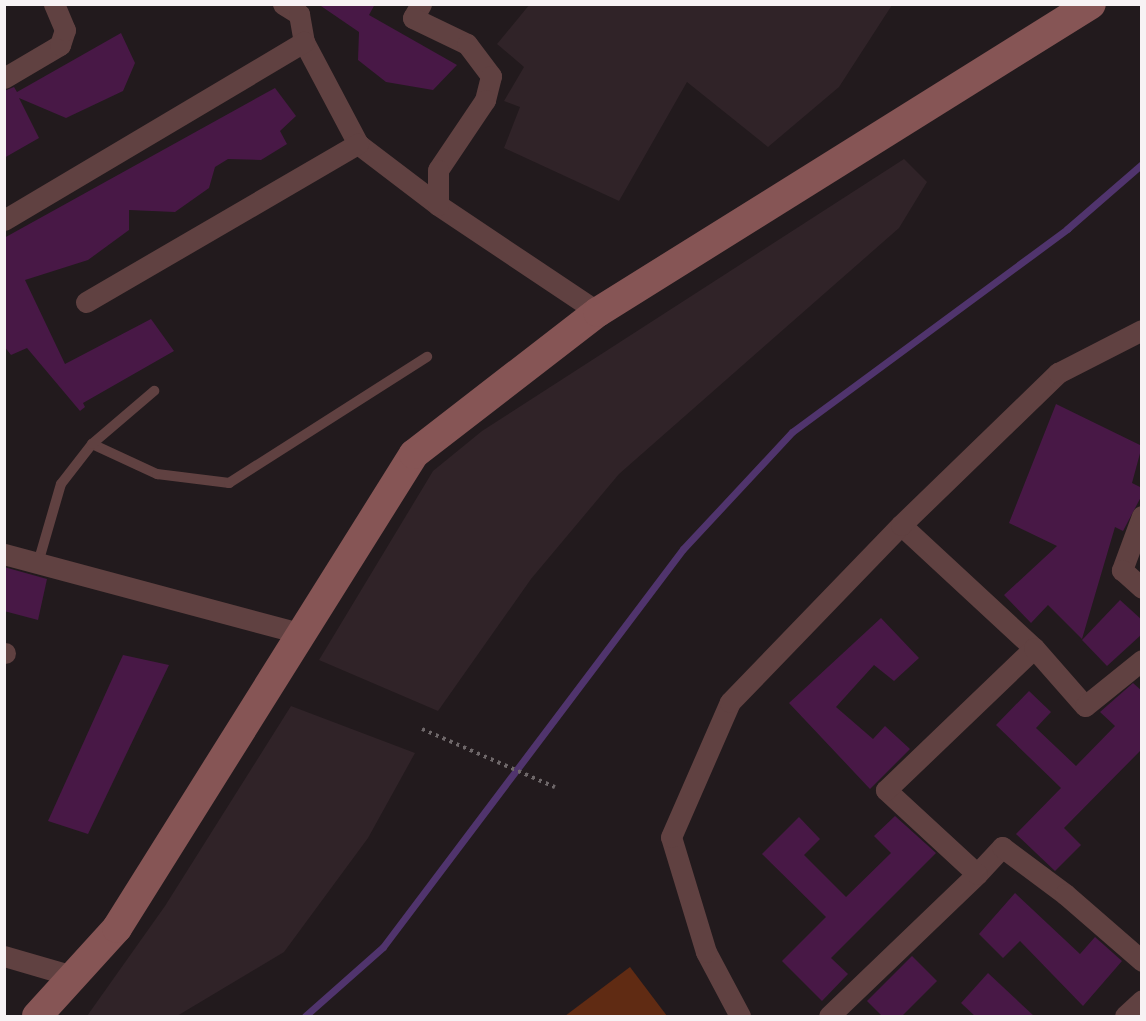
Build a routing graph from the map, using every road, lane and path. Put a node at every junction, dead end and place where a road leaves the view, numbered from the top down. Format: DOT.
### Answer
graph roads {
  1 [pos="54,4"];
  2 [pos="421,4"];
  3 [pos="1091,4"];
  4 [pos="296,8"];
  5 [pos="304,42"];
  6 [pos="4,78"];
  7 [pos="358,144"];
  8 [pos="438,205"];
  9 [pos="4,220"];
  10 [pos="86,302"];
  11 [pos="598,312"];
  12 [pos="1142,330"];
  13 [pos="427,357"];
  14 [pos="154,391"];
  15 [pos="92,444"];
  16 [pos="1142,516"];
  17 [pos="901,525"];
  18 [pos="4,554"];
  19 [pos="39,563"];
  20 [pos="1142,588"];
  21 [pos="302,634"];
  22 [pos="1034,648"];
  23 [pos="1142,660"];
  24 [pos="422,729"];
  25 [pos="555,787"];
  26 [pos="977,874"];
  27 [pos="4,956"];
  28 [pos="1142,961"];
  29 [pos="73,976"];
  30 [pos="1142,1000"];
  31 [pos="37,1017"];
  32 [pos="740,1017"];
  33 [pos="829,1017"];
  34 [pos="1125,1017"];
  1 -- 6 [label="street"];
  2 -- 8 [label="street"];
  3 -- 11 [label="main road"];
  4 -- 5 [label="street"];
  5 -- 7 [label="street"];
  5 -- 9 [label="street"];
  7 -- 8 [label="street"];
  7 -- 10 [label="street"];
  8 -- 11 [label="street"];
  11 -- 21 [label="main road"];
  12 -- 17 [label="street"];
  13 -- 15 [label="lane"];
  14 -- 15 [label="lane"];
  15 -- 19 [label="lane"];
  16 -- 20 [label="street"];
  17 -- 22 [label="street"];
  17 -- 32 [label="street"];
  18 -- 19 [label="street"];
  19 -- 21 [label="street"];
  21 -- 29 [label="main road"];
  22 -- 23 [label="street"];
  22 -- 26 [label="street"];
  24 -- 25 [label="path"];
  26 -- 28 [label="street"];
  26 -- 33 [label="street"];
  27 -- 29 [label="street"];
  29 -- 31 [label="main road"];
  30 -- 34 [label="street"];
}
